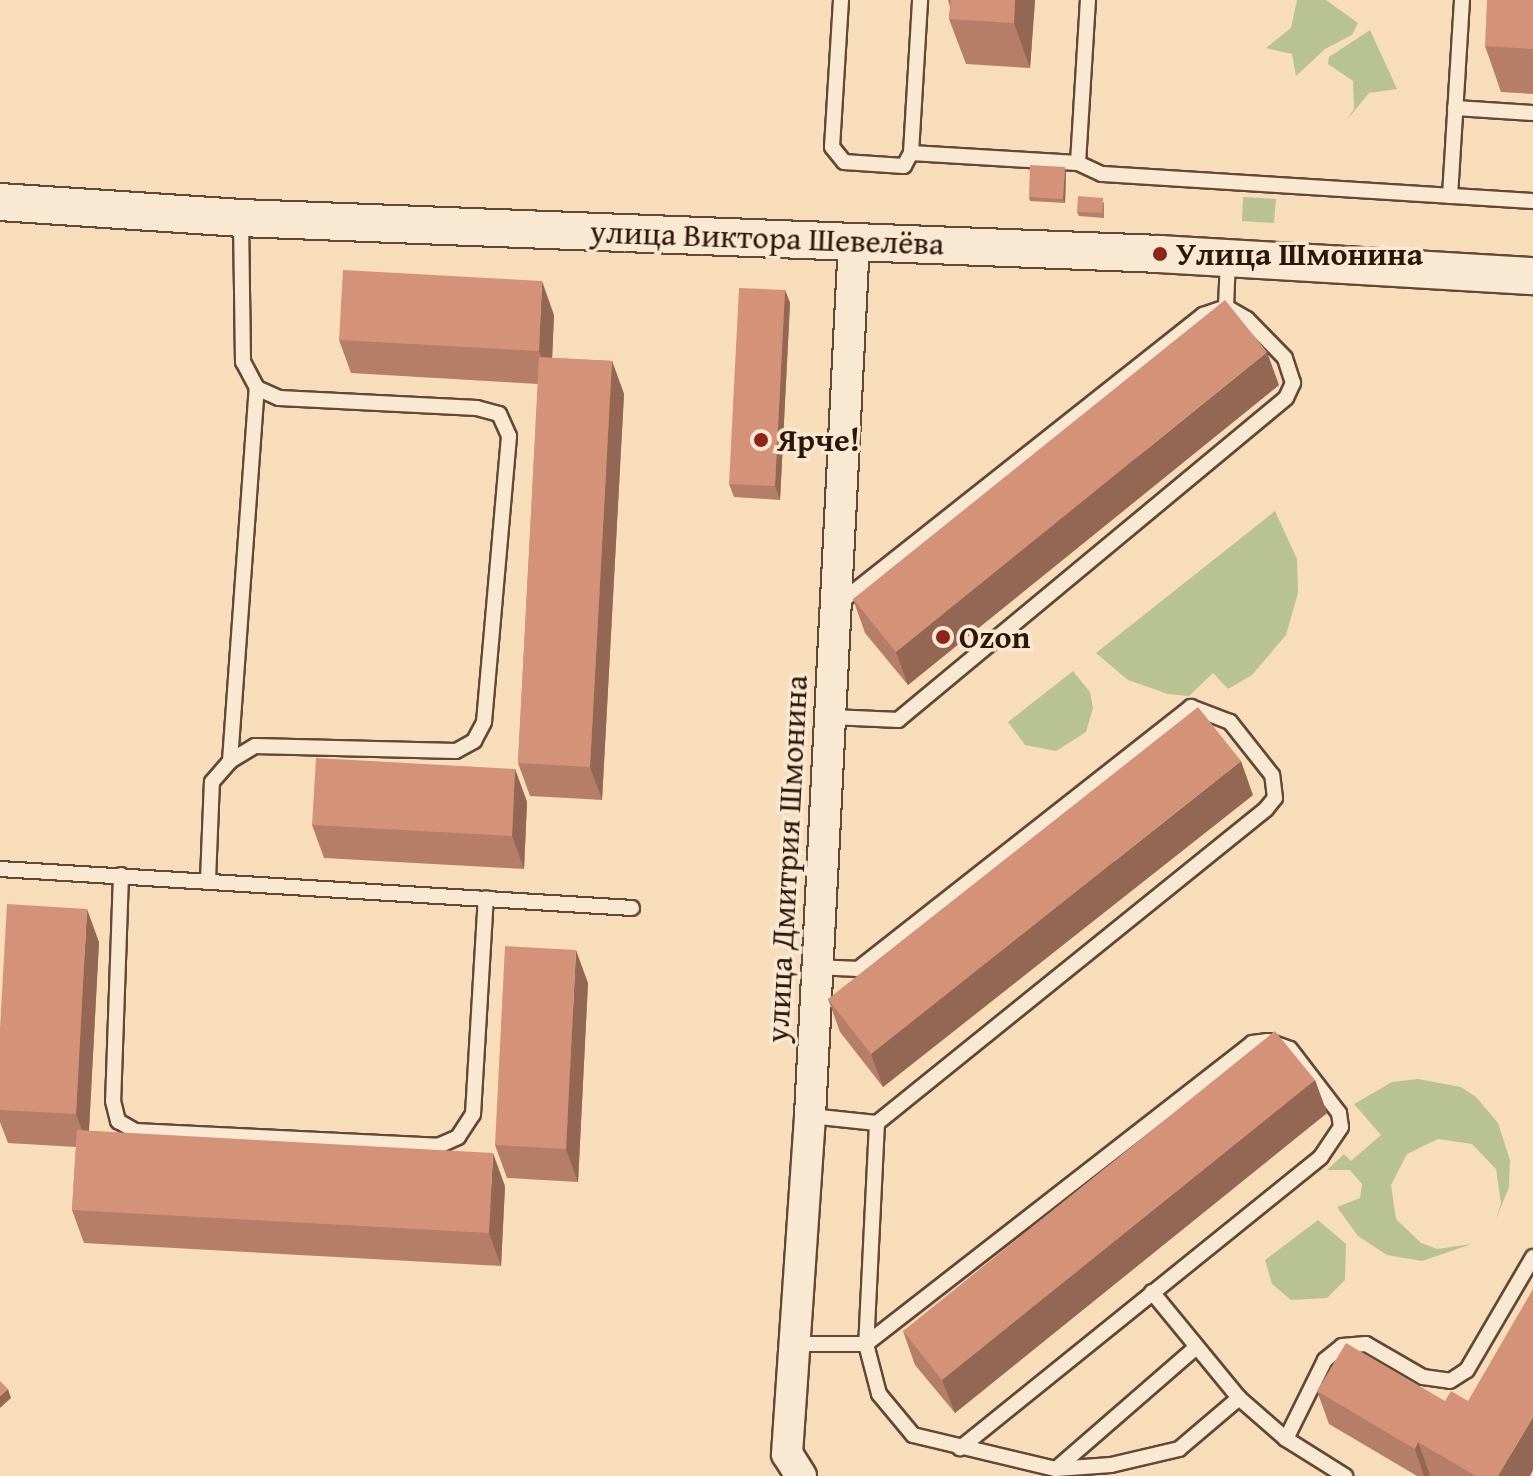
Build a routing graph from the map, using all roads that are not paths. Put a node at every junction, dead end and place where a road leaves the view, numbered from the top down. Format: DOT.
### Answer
graph roads {
  1 [pos="841,0"];
  2 [pos="920,0"];
  3 [pos="1088,0"];
  4 [pos="1462,0"];
  5 [pos="1455,108"];
  6 [pos="1533,113"];
  7 [pos="911,153"];
  8 [pos="1078,163"];
  9 [pos="1450,196"];
  10 [pos="1533,201"];
  11 [pos="0,202"];
  12 [pos="241,218"];
  13 [pos="854,241"];
  14 [pos="1228,260"];
  15 [pos="1533,276"];
  16 [pos="1226,307"];
  17 [pos="257,388"];
  18 [pos="836,606"];
  19 [pos="832,717"];
  20 [pos="230,761"];
  21 [pos="0,869"];
  22 [pos="121,875"];
  23 [pos="208,880"];
  24 [pos="486,898"];
  25 [pos="632,908"];
  26 [pos="815,967"];
  27 [pos="810,1116"];
  28 [pos="877,1123"];
  29 [pos="1533,1257"];
  30 [pos="1152,1292"];
  31 [pos="794,1344"];
  32 [pos="866,1344"];
  33 [pos="1194,1349"];
  34 [pos="1239,1398"];
  35 [pos="1286,1439"];
  36 [pos="960,1448"];
  37 [pos="1056,1469"];
  38 [pos="801,1476"];
  39 [pos="1345,1476"];
  1 -- 7 [label="lane"];
  2 -- 7 [label="lane"];
  3 -- 8 [label="lane"];
  4 -- 5 [label="lane"];
  5 -- 6 [label="lane"];
  5 -- 9 [label="lane"];
  7 -- 8 [label="lane"];
  8 -- 9 [label="lane"];
  9 -- 10 [label="lane"];
  11 -- 12 [label="street, улица Виктора Шевелёва"];
  12 -- 13 [label="street, улица Виктора Шевелёва"];
  12 -- 17 [label="lane"];
  13 -- 14 [label="street, улица Виктора Шевелёва"];
  13 -- 18 [label="street, улица Дмитрия Шмонина"];
  14 -- 15 [label="street, улица Виктора Шевелёва"];
  14 -- 16 [label="lane"];
  16 -- 18 [label="lane"];
  16 -- 19 [label="lane"];
  17 -- 20 [label="lane"];
  17 -- 20 [label="lane"];
  18 -- 19 [label="street, улица Дмитрия Шмонина"];
  19 -- 26 [label="street, улица Дмитрия Шмонина"];
  20 -- 23 [label="lane"];
  21 -- 22 [label="lane"];
  22 -- 23 [label="lane"];
  22 -- 24 [label="lane"];
  23 -- 24 [label="lane"];
  24 -- 25 [label="lane"];
  26 -- 27 [label="street, улица Дмитрия Шмонина"];
  26 -- 28 [label="lane"];
  27 -- 28 [label="lane"];
  27 -- 31 [label="street, улица Дмитрия Шмонина"];
  28 -- 32 [label="lane"];
  29 -- 35 [label="lane"];
  30 -- 32 [label="lane"];
  30 -- 33 [label="lane"];
  30 -- 36 [label="lane"];
  31 -- 32 [label="lane"];
  31 -- 38 [label="street, улица Дмитрия Шмонина"];
  32 -- 36 [label="lane"];
  33 -- 34 [label="lane"];
  33 -- 37 [label="lane"];
  34 -- 35 [label="lane"];
  34 -- 37 [label="lane"];
  35 -- 39 [label="lane"];
  36 -- 37 [label="lane"];
}
